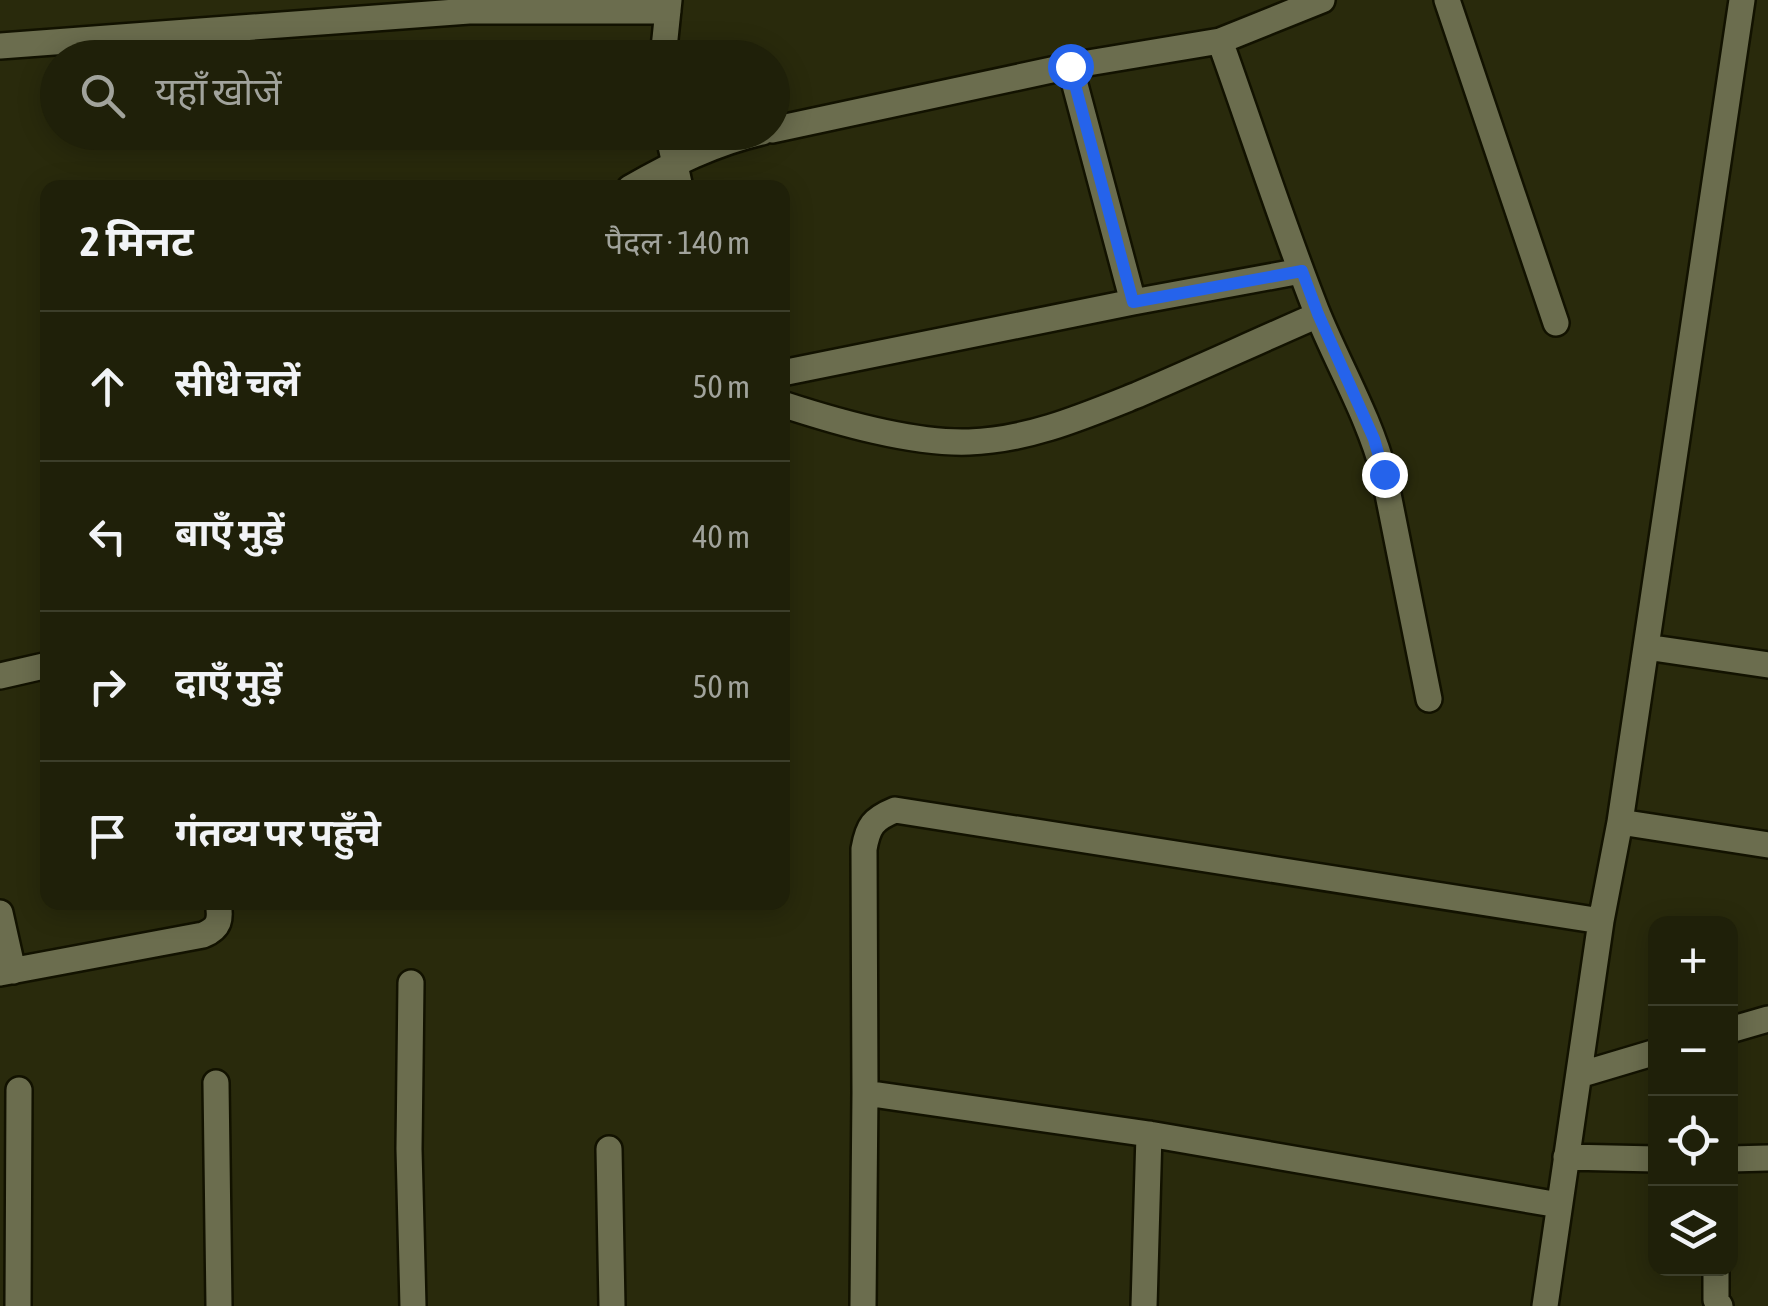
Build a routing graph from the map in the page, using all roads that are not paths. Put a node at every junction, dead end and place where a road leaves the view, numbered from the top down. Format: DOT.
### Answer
graph roads {
  1 [pos="1322,0"];
  2 [pos="1447,0"];
  3 [pos="1742,0"];
  4 [pos="668,6"];
  5 [pos="80,40"];
  6 [pos="665,40"];
  7 [pos="1220,41"];
  8 [pos="40,43"];
  9 [pos="0,46"];
  10 [pos="1070,66"];
  11 [pos="790,126"];
  12 [pos="672,150"];
  13 [pos="717,150"];
  14 [pos="677,176"];
  15 [pos="1302,271"];
  16 [pos="1133,302"];
  17 [pos="1318,314"];
  18 [pos="1556,323"];
  19 [pos="790,371"];
  20 [pos="790,407"];
  21 [pos="1646,647"];
  22 [pos="1768,665"];
  23 [pos="40,667"];
  24 [pos="0,676"];
  25 [pos="1430,699"];
  26 [pos="1620,822"];
  27 [pos="1768,845"];
  28 [pos="219,910"];
  29 [pos="0,913"];
  30 [pos="1601,921"];
  31 [pos="6,972"];
  32 [pos="411,983"];
  33 [pos="1768,1018"];
  34 [pos="1738,1027"];
  35 [pos="1648,1055"];
  36 [pos="1580,1076"];
  37 [pos="216,1084"];
  38 [pos="19,1090"];
  39 [pos="866,1093"];
  40 [pos="1149,1134"];
  41 [pos="609,1149"];
  42 [pos="1566,1157"];
  43 [pos="1648,1158"];
  44 [pos="1768,1158"];
  45 [pos="1738,1159"];
  46 [pos="1559,1205"];
  47 [pos="1716,1276"];
  48 [pos="18,1306"];
  49 [pos="219,1306"];
  50 [pos="413,1306"];
  51 [pos="612,1306"];
  52 [pos="863,1306"];
  53 [pos="1144,1306"];
  54 [pos="1544,1306"];
  55 [pos="1720,1306"];
  1 -- 7 [label="street"];
  2 -- 18 [label="street"];
  3 -- 21 [label="street"];
  4 -- 5 [label="street"];
  4 -- 6 [label="street"];
  7 -- 10 [label="street"];
  7 -- 15 [label="street"];
  8 -- 9 [label="street"];
  10 -- 11 [label="street"];
  10 -- 16 [label="street"];
  12 -- 14 [label="street"];
  13 -- 14 [label="street"];
  15 -- 16 [label="street"];
  15 -- 17 [label="street"];
  16 -- 19 [label="street"];
  17 -- 20 [label="street"];
  17 -- 25 [label="street"];
  21 -- 22 [label="street"];
  21 -- 26 [label="street"];
  23 -- 24 [label="street"];
  26 -- 27 [label="street"];
  26 -- 30 [label="street"];
  28 -- 31 [label="street"];
  29 -- 31 [label="street"];
  30 -- 36 [label="street"];
  30 -- 39 [label="street"];
  32 -- 50 [label="street"];
  33 -- 34 [label="street"];
  35 -- 36 [label="street"];
  36 -- 42 [label="street"];
  37 -- 49 [label="street"];
  38 -- 48 [label="street"];
  39 -- 40 [label="street"];
  39 -- 52 [label="street"];
  40 -- 46 [label="street"];
  40 -- 53 [label="street"];
  41 -- 51 [label="street"];
  42 -- 43 [label="street"];
  42 -- 46 [label="street"];
  44 -- 45 [label="street"];
  46 -- 54 [label="street"];
  47 -- 55 [label="street"];
}
